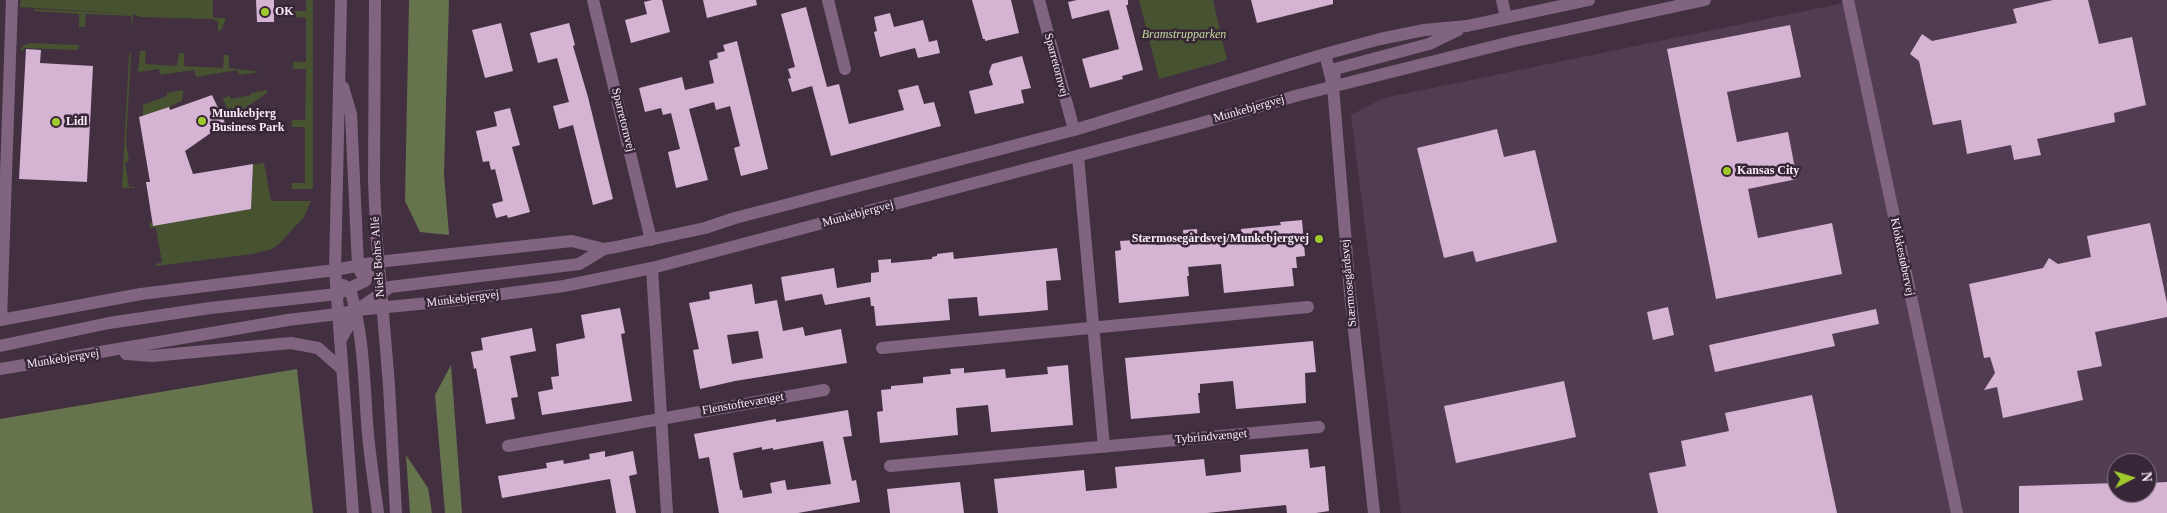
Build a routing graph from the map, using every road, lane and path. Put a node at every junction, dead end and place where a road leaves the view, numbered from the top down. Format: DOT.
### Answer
graph roads {
  1 [pos="12,0"];
  2 [pos="341,0"];
  3 [pos="375,0"];
  4 [pos="593,0"];
  5 [pos="828,0"];
  6 [pos="1039,0"];
  7 [pos="1502,0"];
  8 [pos="1589,0"];
  9 [pos="1705,0"];
  10 [pos="1848,0"];
  11 [pos="1506,17"];
  12 [pos="1467,26"];
  13 [pos="1325,54"];
  14 [pos="845,69"];
  15 [pos="340,75"];
  16 [pos="1333,86"];
  17 [pos="4,117"];
  18 [pos="1074,130"];
  19 [pos="1078,156"];
  20 [pos="651,240"];
  21 [pos="604,249"];
  22 [pos="377,262"];
  23 [pos="358,266"];
  24 [pos="652,268"];
  25 [pos="336,281"];
  26 [pos="365,281"];
  27 [pos="350,289"];
  28 [pos="380,293"];
  29 [pos="413,304"];
  30 [pos="382,307"];
  31 [pos="1308,307"];
  32 [pos="356,310"];
  33 [pos="338,314"];
  34 [pos="1,320"];
  35 [pos="1093,328"];
  36 [pos="340,341"];
  37 [pos="0,346"];
  38 [pos="882,348"];
  39 [pos="108,352"];
  40 [pos="0,369"];
  41 [pos="342,370"];
  42 [pos="824,390"];
  43 [pos="662,419"];
  44 [pos="1319,427"];
  45 [pos="508,446"];
  46 [pos="1104,447"];
  47 [pos="890,466"];
  48 [pos="353,513"];
  49 [pos="378,513"];
  50 [pos="396,513"];
  51 [pos="667,513"];
  52 [pos="1374,513"];
  53 [pos="1957,513"];
  1 -- 17 [label="street"];
  2 -- 15 [label="street"];
  3 -- 22 [label="street, Niels Bohrs Allé"];
  4 -- 20 [label="street, Sparretornvej"];
  5 -- 14 [label="street"];
  6 -- 18 [label="street, Sparretornvej"];
  7 -- 11 [label="street"];
  8 -- 11 [label="street"];
  9 -- 16 [label="street, Munkebjergvej"];
  10 -- 53 [label="street, Klokkestøbervej"];
  11 -- 12 [label="street"];
  12 -- 13 [label="street"];
  12 -- 16 [label="street"];
  13 -- 16 [label="street, Stærmosegårdsvej"];
  13 -- 18 [label="street"];
  15 -- 23 [label="street"];
  15 -- 25 [label="street"];
  16 -- 19 [label="street, Munkebjergvej"];
  16 -- 52 [label="street, Stærmosegårdsvej"];
  17 -- 34 [label="street"];
  18 -- 20 [label="street"];
  19 -- 24 [label="street, Munkebjergvej"];
  19 -- 35 [label="street"];
  20 -- 21 [label="street"];
  21 -- 22 [label="street"];
  21 -- 28 [label="street"];
  22 -- 23 [label="street"];
  22 -- 26 [label="street"];
  22 -- 28 [label="street, Niels Bohrs Allé"];
  23 -- 25 [label="street"];
  23 -- 26 [label="street"];
  24 -- 29 [label="street, Munkebjergvej"];
  24 -- 43 [label="street"];
  25 -- 27 [label="street"];
  25 -- 33 [label="street"];
  25 -- 34 [label="street"];
  25 -- 37 [label="street"];
  26 -- 27 [label="street"];
  26 -- 28 [label="street"];
  27 -- 32 [label="street"];
  28 -- 29 [label="street"];
  28 -- 30 [label="street, Niels Bohrs Allé"];
  28 -- 32 [label="street"];
  29 -- 30 [label="street, Munkebjergvej"];
  30 -- 32 [label="street, Munkebjergvej"];
  30 -- 50 [label="street, Niels Bohrs Allé"];
  31 -- 35 [label="street"];
  32 -- 33 [label="street, Munkebjergvej"];
  32 -- 36 [label="street"];
  32 -- 49 [label="street"];
  33 -- 36 [label="street"];
  33 -- 39 [label="street, Munkebjergvej"];
  35 -- 38 [label="street"];
  35 -- 46 [label="street"];
  36 -- 41 [label="street"];
  39 -- 40 [label="street, Munkebjergvej"];
  39 -- 41 [label="street"];
  41 -- 48 [label="street"];
  42 -- 43 [label="street, Flenstoftevænget"];
  43 -- 45 [label="street, Flenstoftevænget"];
  43 -- 51 [label="street"];
  44 -- 46 [label="street, Tybrindvænget"];
  46 -- 47 [label="street, Tybrindvænget"];
}
